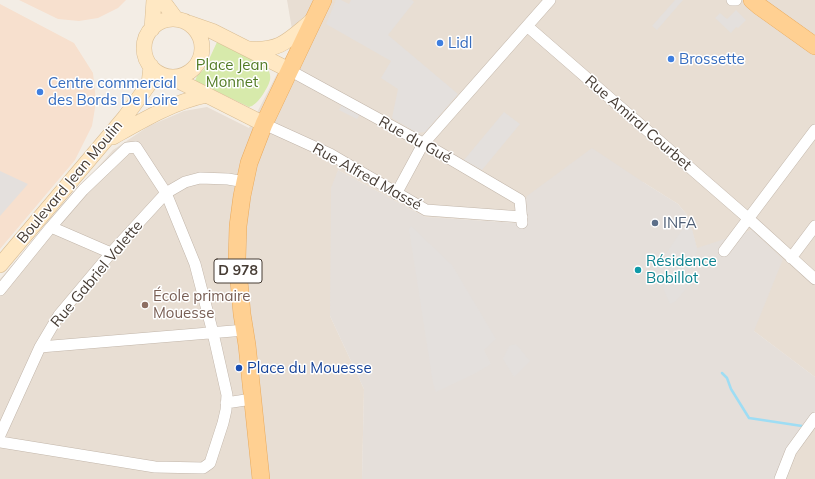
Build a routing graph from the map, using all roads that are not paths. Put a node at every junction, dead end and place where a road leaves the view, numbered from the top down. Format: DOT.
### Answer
graph roads {
  1 [pos="154,0"];
  2 [pos="162,0"];
  3 [pos="323,0"];
  4 [pos="550,0"];
  5 [pos="732,0"];
  6 [pos="736,0"];
  7 [pos="752,0"];
  8 [pos="180,20"];
  9 [pos="313,20"];
  10 [pos="527,26"];
  11 [pos="152,28"];
  12 [pos="811,42"];
  13 [pos="249,49"];
  14 [pos="151,66"];
  15 [pos="289,70"];
  16 [pos="170,76"];
  17 [pos="207,95"];
  18 [pos="125,117"];
  19 [pos="264,124"];
  20 [pos="815,130"];
  21 [pos="104,142"];
  22 [pos="424,144"];
  23 [pos="245,182"];
  24 [pos="166,193"];
  25 [pos="396,194"];
  26 [pos="749,219"];
  27 [pos="522,220"];
  28 [pos="815,226"];
  29 [pos="50,227"];
  30 [pos="724,251"];
  31 [pos="111,253"];
  32 [pos="791,258"];
  33 [pos="0,265"];
  34 [pos="815,279"];
  35 [pos="0,290"];
  36 [pos="245,330"];
  37 [pos="213,333"];
  38 [pos="40,347"];
  39 [pos="252,399"];
  40 [pos="226,403"];
  41 [pos="815,418"];
  42 [pos="0,435"];
  43 [pos="0,442"];
  44 [pos="261,479"];
  45 [pos="780,479"];
  1 -- 11 [label="main road"];
  2 -- 8 [label="main road"];
  3 -- 9 [label="main road, D 978"];
  4 -- 10 [label="street"];
  5 -- 6 [label="street"];
  7 -- 12 [label="main road"];
  8 -- 11 [label="main road"];
  8 -- 13 [label="main road"];
  8 -- 16 [label="main road"];
  9 -- 13 [label="main road"];
  9 -- 15 [label="main road, D 978"];
  10 -- 22 [label="street"];
  10 -- 26 [label="street, Rue Amiral Courbet"];
  11 -- 14 [label="main road"];
  13 -- 15 [label="main road"];
  14 -- 16 [label="main road"];
  14 -- 18 [label="main road"];
  15 -- 19 [label="main road, D 978"];
  15 -- 22 [label="street, Rue du Gué"];
  16 -- 17 [label="main road"];
  16 -- 18 [label="main road"];
  17 -- 19 [label="main road"];
  17 -- 21 [label="main road"];
  18 -- 21 [label="main road, Boulevard Jean Moulin"];
  19 -- 23 [label="main road, D 978"];
  19 -- 25 [label="street, Rue Alfred Massé"];
  20 -- 26 [label="street"];
  21 -- 33 [label="main road, Boulevard Jean Moulin"];
  22 -- 25 [label="street"];
  22 -- 27 [label="street, Rue du Gué"];
  23 -- 24 [label="street, Rue Gabriel Valette"];
  23 -- 36 [label="main road, D 978"];
  24 -- 29 [label="street"];
  24 -- 31 [label="street, Rue Gabriel Valette"];
  24 -- 37 [label="street"];
  25 -- 27 [label="street, Rue Alfred Massé"];
  26 -- 30 [label="street"];
  26 -- 32 [label="street, Rue Amiral Courbet"];
  28 -- 32 [label="street"];
  29 -- 31 [label="street"];
  29 -- 35 [label="street"];
  31 -- 38 [label="street, Rue Gabriel Valette"];
  32 -- 34 [label="street, Rue Amiral Courbet"];
  36 -- 37 [label="street"];
  36 -- 39 [label="main road, D 978"];
  37 -- 38 [label="street"];
  37 -- 40 [label="street"];
  38 -- 42 [label="street, Rue Gabriel Valette"];
  39 -- 40 [label="street"];
  39 -- 44 [label="main road, D 978"];
  40 -- 43 [label="street"];
  41 -- 45 [label="street"];
}
